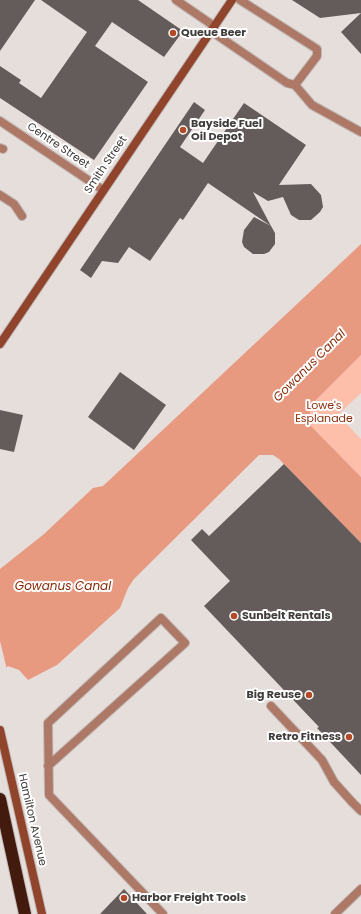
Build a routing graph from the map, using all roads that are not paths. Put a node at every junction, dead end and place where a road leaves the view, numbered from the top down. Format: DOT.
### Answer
graph roads {
  1 [pos="176,0"];
  2 [pos="232,0"];
  3 [pos="240,0"];
  4 [pos="212,28"];
  5 [pos="295,85"];
  6 [pos="0,121"];
  7 [pos="361,132"];
  8 [pos="103,190"];
  9 [pos="0,195"];
  10 [pos="22,216"];
  11 [pos="0,344"];
  12 [pos="271,706"];
  13 [pos="0,730"];
  14 [pos="48,766"];
  15 [pos="0,799"];
  16 [pos="361,811"];
  17 [pos="361,889"];
  18 [pos="25,914"];
  19 [pos="42,914"];
  20 [pos="163,914"];
  21 [pos="335,914"];
  1 -- 4 [label="street"];
  2 -- 4 [label="street, Smith Street"];
  3 -- 5 [label="street"];
  4 -- 5 [label="street"];
  4 -- 8 [label="street, Smith Street"];
  5 -- 7 [label="street"];
  6 -- 8 [label="street, Centre Street"];
  8 -- 11 [label="street, Smith Street"];
  9 -- 10 [label="street"];
  12 -- 16 [label="street"];
  13 -- 19 [label="street, Hamilton Avenue"];
  14 -- 14 [label="street"];
  14 -- 20 [label="street"];
  15 -- 18 [label="highway"];
  17 -- 21 [label="street"];
}
